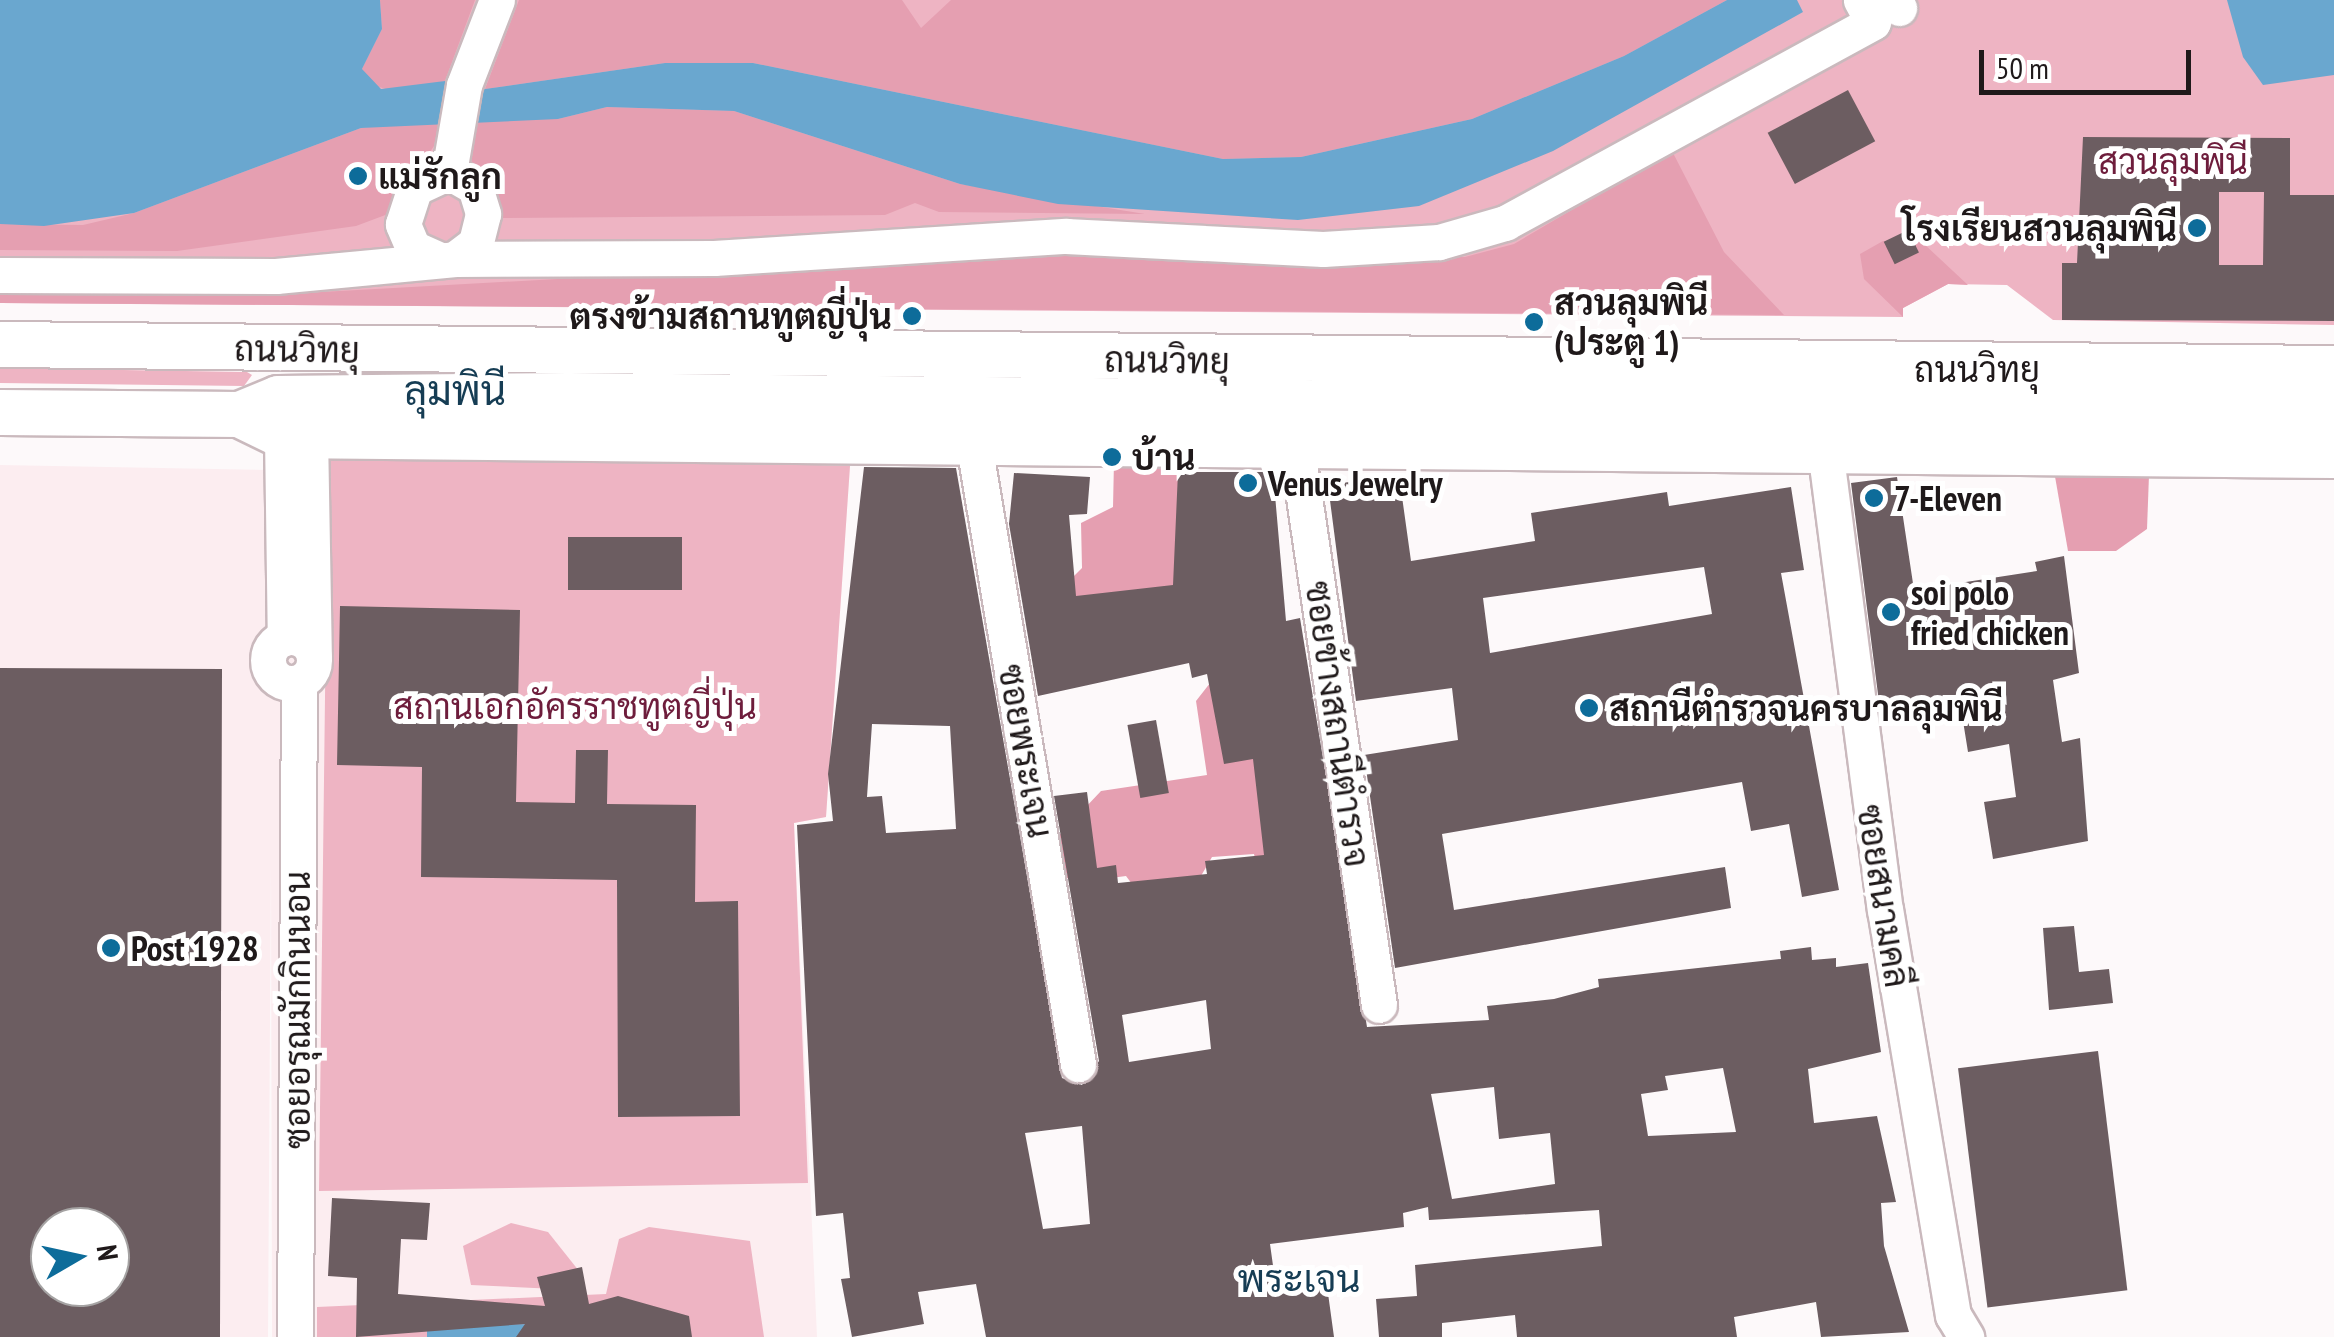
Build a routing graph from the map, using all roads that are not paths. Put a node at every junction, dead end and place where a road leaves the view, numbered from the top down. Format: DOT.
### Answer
graph roads {
  1 [pos="496,0"];
  2 [pos="1882,8"];
  3 [pos="449,172"];
  4 [pos="448,260"];
  5 [pos="0,276"];
  6 [pos="0,344"];
  7 [pos="309,350"];
  8 [pos="2334,368"];
  9 [pos="636,395"];
  10 [pos="1576,406"];
  11 [pos="0,412"];
  12 [pos="2334,412"];
  13 [pos="300,423"];
  14 [pos="1991,432"];
  15 [pos="973,439"];
  16 [pos="1296,442"];
  17 [pos="1825,449"];
  18 [pos="2334,455"];
  19 [pos="1379,1006"];
  20 [pos="1078,1064"];
  21 [pos="295,1337"];
  22 [pos="1966,1337"];
  1 -- 3 [label="street"];
  2 -- 4 [label="street"];
  3 -- 4 [label="street"];
  3 -- 4 [label="street"];
  4 -- 5 [label="street"];
  6 -- 7 [label="main road, ถนนวิทยุ"];
  7 -- 9 [label="main road, ถนนวิทยุ"];
  7 -- 13 [label="main road"];
  8 -- 10 [label="main road, ถนนวิทยุ"];
  9 -- 10 [label="main road, ถนนวิทยุ"];
  9 -- 13 [label="main road, ถนนวิทยุ"];
  9 -- 15 [label="main road, ถนนวิทยุ"];
  10 -- 14 [label="main road, ถนนวิทยุ"];
  10 -- 16 [label="main road, ถนนวิทยุ"];
  10 -- 17 [label="main road, ถนนวิทยุ"];
  11 -- 13 [label="main road, ถนนวิทยุ"];
  12 -- 14 [label="main road, ถนนวิทยุ"];
  13 -- 21 [label="street, ซอยอรุณมักกินนอน"];
  14 -- 17 [label="main road, ถนนวิทยุ"];
  14 -- 18 [label="main road, ถนนวิทยุ"];
  15 -- 16 [label="main road, ถนนวิทยุ"];
  15 -- 20 [label="street, ซอยพระเจน"];
  16 -- 19 [label="street, ซอยข้างสถานีตำรวจ"];
  17 -- 22 [label="street, ซอยสนามคลี"];
}
